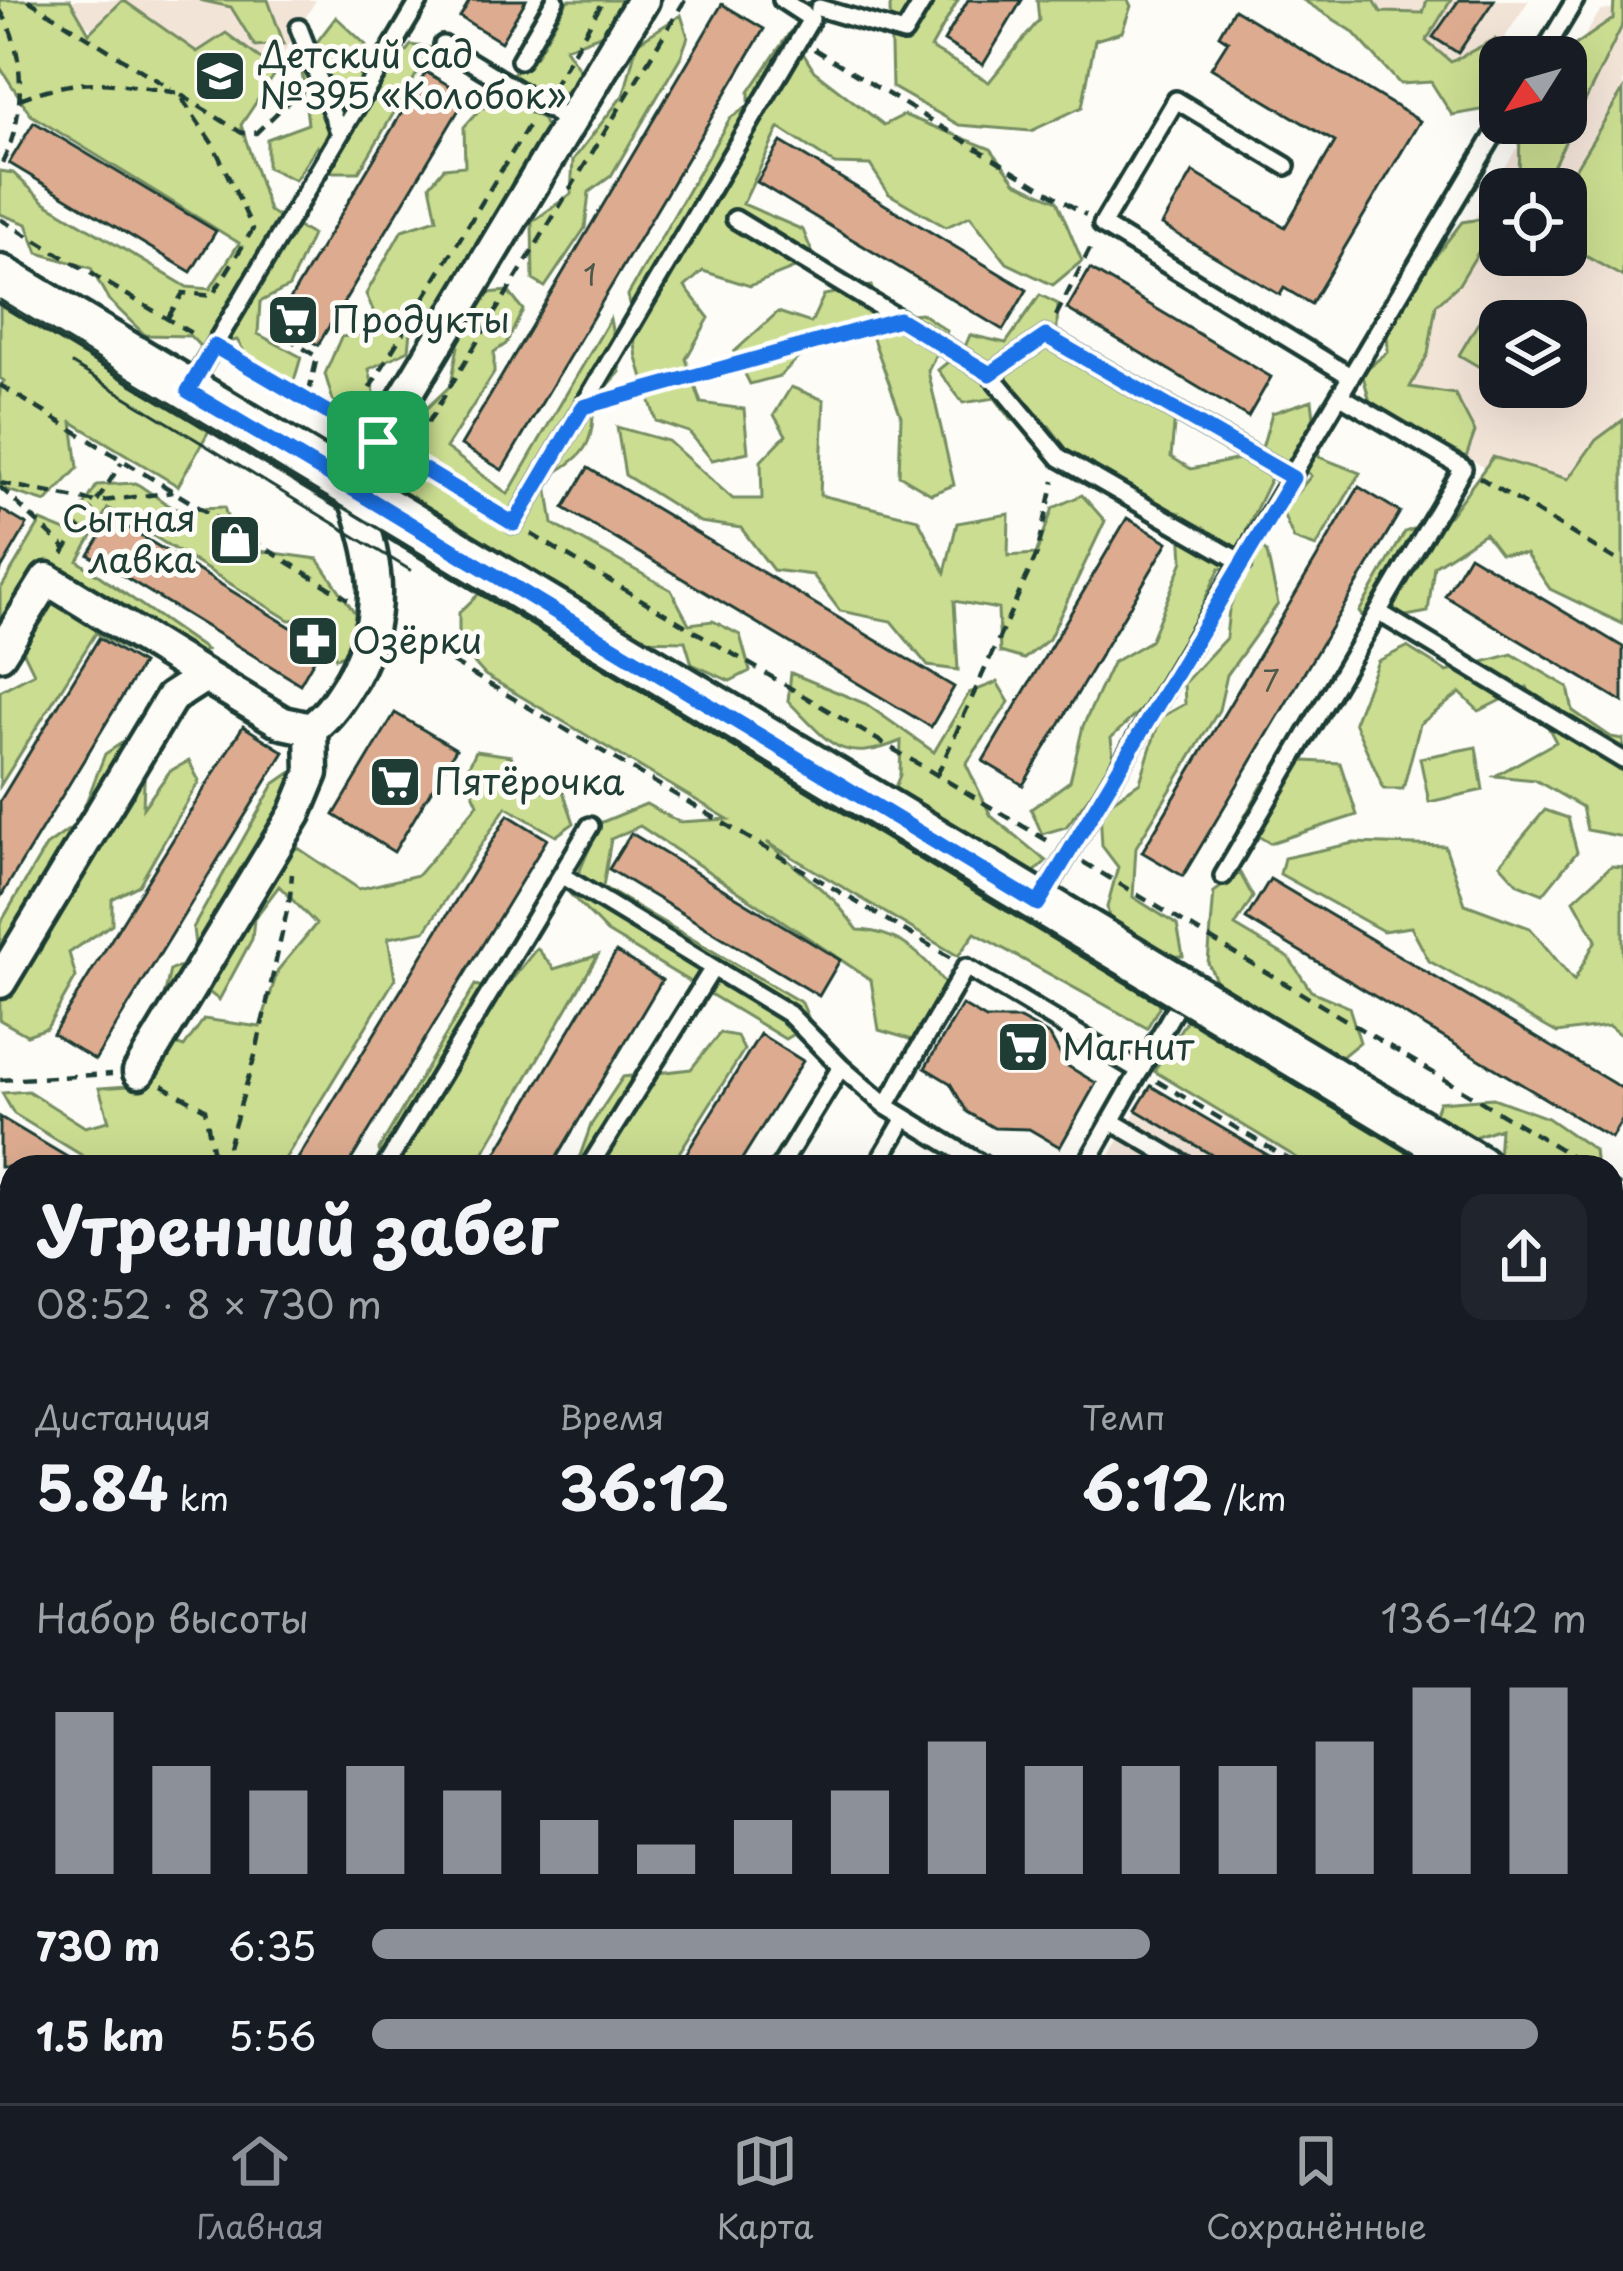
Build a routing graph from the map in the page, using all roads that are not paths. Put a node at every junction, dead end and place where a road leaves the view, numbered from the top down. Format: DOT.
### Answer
graph roads {
  1 [pos="420,0"];
  2 [pos="555,0"];
  3 [pos="643,0"];
  4 [pos="782,0"];
  5 [pos="924,0"];
  6 [pos="1575,0"];
  7 [pos="818,9"];
  8 [pos="299,28"];
  9 [pos="1554,36"];
  10 [pos="443,45"];
  11 [pos="520,60"];
  12 [pos="570,122"];
  13 [pos="340,134"];
  14 [pos="1489,144"];
  15 [pos="1286,166"];
  16 [pos="735,219"];
  17 [pos="0,277"];
  18 [pos="990,374"];
  19 [pos="1350,376"];
  20 [pos="188,391"];
  21 [pos="1340,396"];
  22 [pos="1293,478"];
  23 [pos="336,479"];
  24 [pos="514,524"];
  25 [pos="1243,563"];
  26 [pos="1380,613"];
  27 [pos="0,654"];
  28 [pos="206,676"];
  29 [pos="311,729"];
  30 [pos="1623,760"];
  31 [pos="590,826"];
  32 [pos="561,875"];
  33 [pos="1223,876"];
  34 [pos="1038,904"];
  35 [pos="713,968"];
  36 [pos="0,982"];
  37 [pos="1185,991"];
  38 [pos="841,1067"];
  39 [pos="1140,1071"];
  40 [pos="139,1072"];
  41 [pos="886,1106"];
  42 [pos="905,1118"];
  43 [pos="1111,1121"];
  44 [pos="392,1155"];
  45 [pos="596,1155"];
  46 [pos="786,1155"];
  47 [pos="883,1155"];
  48 [pos="966,1155"];
  49 [pos="1091,1155"];
  50 [pos="1169,1155"];
  51 [pos="1458,1155"];
  1 -- 13 [label="lane"];
  2 -- 11 [label="lane"];
  3 -- 12 [label="street"];
  4 -- 7 [label="lane"];
  5 -- 7 [label="lane"];
  6 -- 9 [label="lane"];
  7 -- 24 [label="lane"];
  8 -- 13 [label="lane"];
  10 -- 12 [label="lane"];
  12 -- 23 [label="street"];
  13 -- 20 [label="lane"];
  14 -- 19 [label="lane"];
  15 -- 19 [label="lane"];
  16 -- 18 [label="lane"];
  17 -- 20 [label="main road"];
  18 -- 22 [label="lane"];
  18 -- 25 [label="lane"];
  19 -- 21 [label="lane"];
  20 -- 23 [label="main road"];
  21 -- 22 [label="lane"];
  21 -- 26 [label="lane"];
  22 -- 25 [label="lane"];
  23 -- 29 [label="street"];
  23 -- 34 [label="main road"];
  25 -- 34 [label="lane"];
  26 -- 30 [label="lane"];
  26 -- 33 [label="lane"];
  27 -- 28 [label="street"];
  28 -- 29 [label="street"];
  28 -- 36 [label="street"];
  29 -- 40 [label="street"];
  31 -- 32 [label="lane"];
  32 -- 35 [label="lane"];
  32 -- 44 [label="lane"];
  34 -- 37 [label="main road"];
  35 -- 38 [label="lane"];
  35 -- 45 [label="lane"];
  37 -- 39 [label="lane"];
  37 -- 51 [label="main road"];
  38 -- 41 [label="lane"];
  38 -- 46 [label="lane"];
  39 -- 41 [label="lane"];
  39 -- 43 [label="lane"];
  41 -- 42 [label="lane"];
  42 -- 47 [label="lane"];
  42 -- 48 [label="lane"];
  43 -- 49 [label="lane"];
  43 -- 50 [label="lane"];
}
